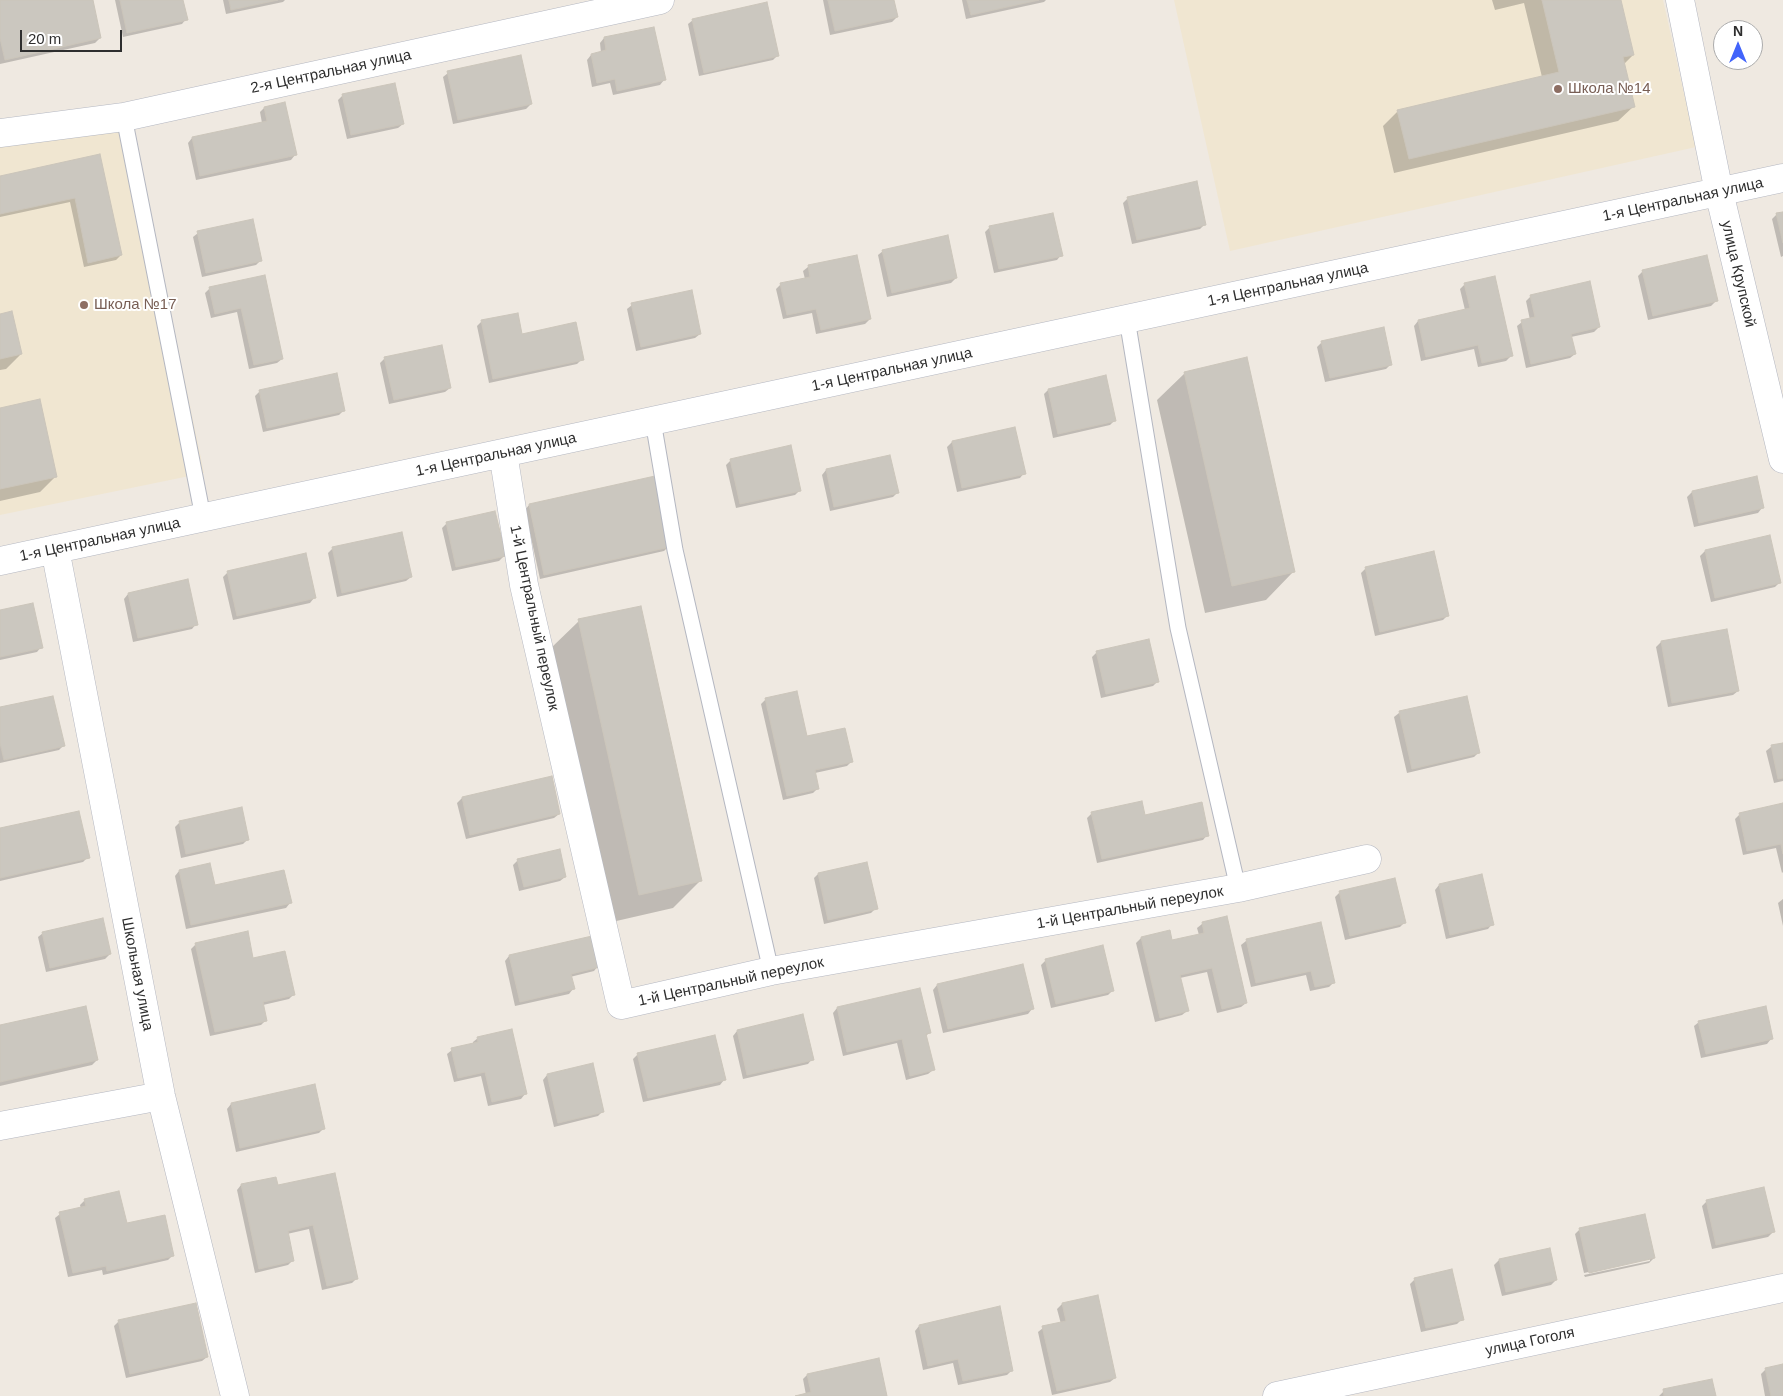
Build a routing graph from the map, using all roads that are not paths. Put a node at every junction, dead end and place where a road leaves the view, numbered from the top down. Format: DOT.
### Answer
graph roads {
  1 [pos="660,0"];
  2 [pos="1680,0"];
  3 [pos="124,117"];
  4 [pos="0,133"];
  5 [pos="1783,178"];
  6 [pos="1719,192"];
  7 [pos="1127,319"];
  8 [pos="654,421"];
  9 [pos="503,453"];
  10 [pos="1783,459"];
  11 [pos="203,517"];
  12 [pos="55,549"];
  13 [pos="0,561"];
  14 [pos="1367,859"];
  15 [pos="1238,888"];
  16 [pos="771,971"];
  17 [pos="161,1096"];
  18 [pos="0,1126"];
  19 [pos="1783,1288"];
  20 [pos="235,1396"];
  21 [pos="1276,1396"];
  1 -- 3 [label="street, 2-я Центральная улица"];
  2 -- 6 [label="street, улица Крупской"];
  3 -- 4 [label="street, 2-я Центральная улица"];
  3 -- 11 [label="lane"];
  5 -- 6 [label="street, 1-я Центральная улица"];
  6 -- 7 [label="street, 1-я Центральная улица"];
  6 -- 10 [label="street, улица Крупской"];
  7 -- 8 [label="street, 1-я Центральная улица"];
  7 -- 15 [label="lane"];
  8 -- 9 [label="street, 1-я Центральная улица"];
  8 -- 16 [label="lane"];
  9 -- 11 [label="street, 1-я Центральная улица"];
  9 -- 16 [label="street, 1-й Центральный переулок"];
  11 -- 12 [label="street, 1-я Центральная улица"];
  12 -- 13 [label="street, 1-я Центральная улица"];
  12 -- 17 [label="street, Школьная улица"];
  14 -- 15 [label="street, 1-й Центральный переулок"];
  15 -- 16 [label="street, 1-й Центральный переулок"];
  17 -- 18 [label="street"];
  17 -- 20 [label="street, Школьная улица"];
  19 -- 21 [label="street, улица Гоголя"];
}
